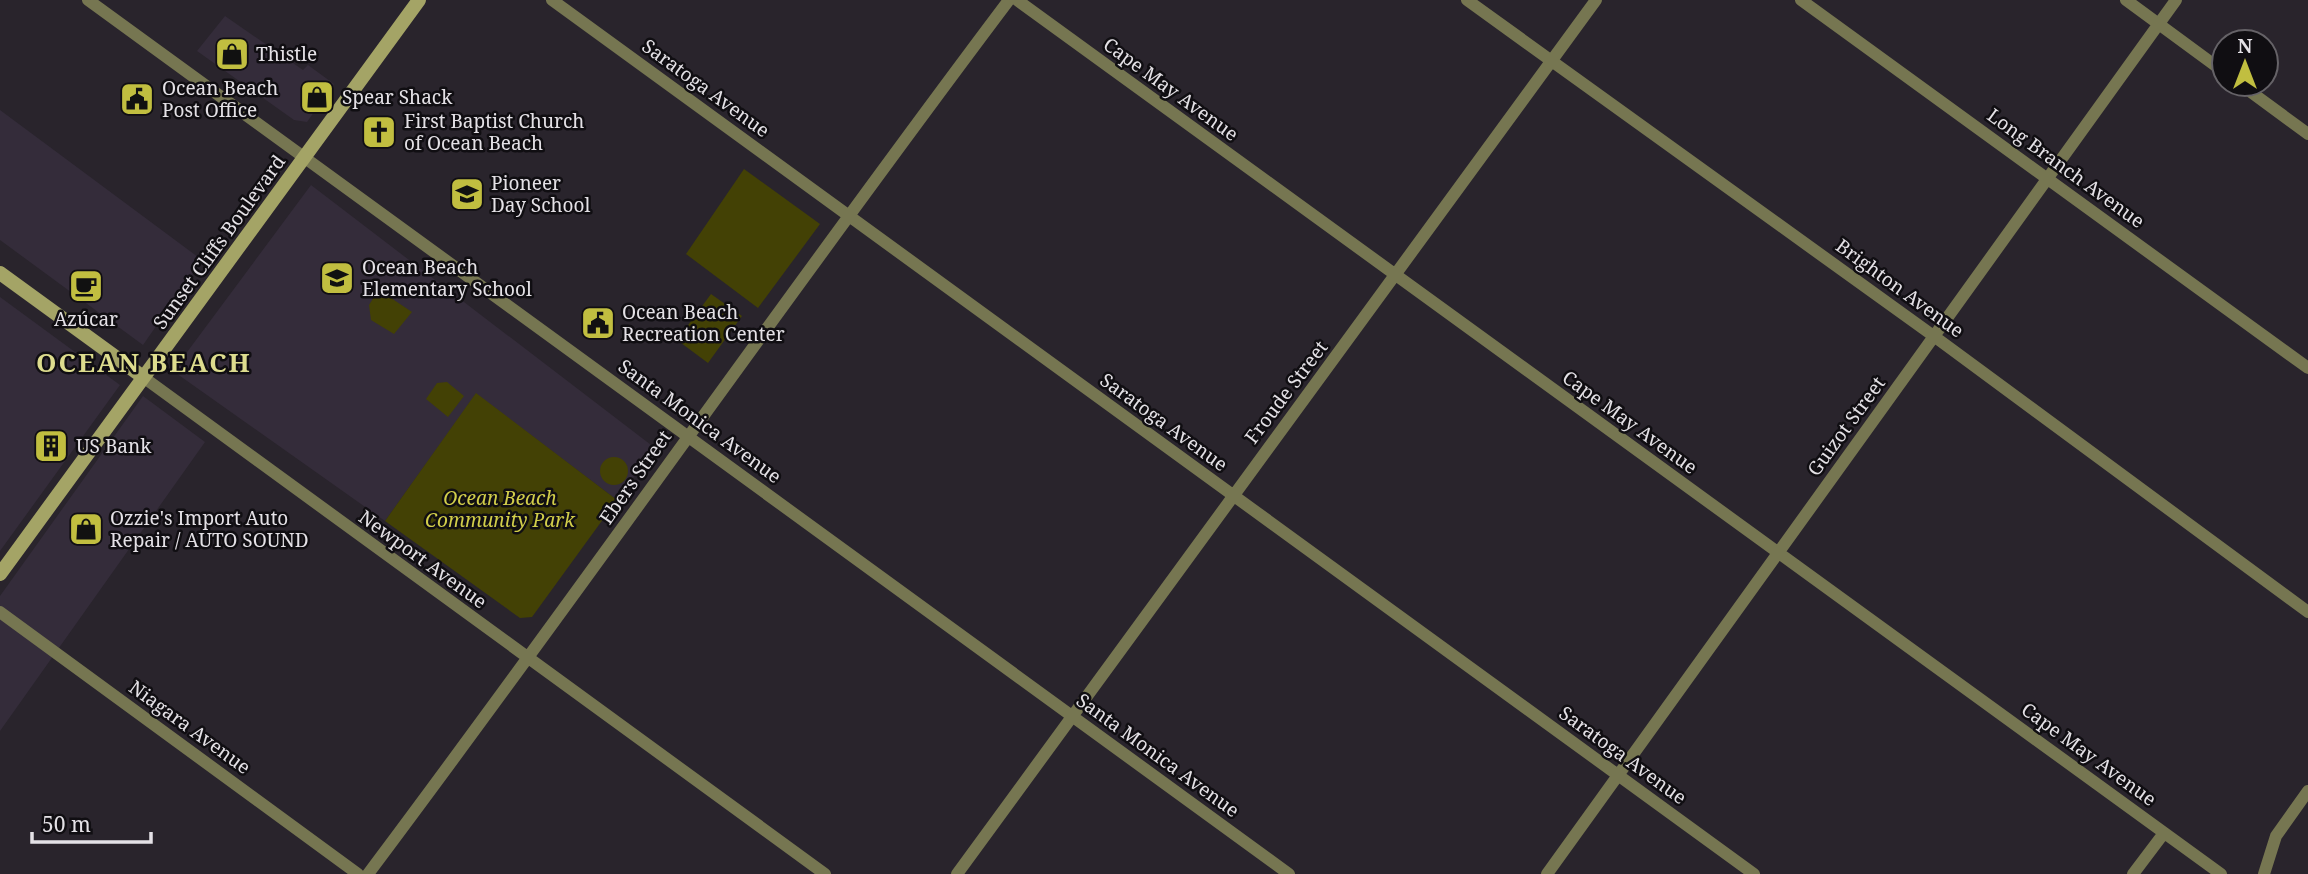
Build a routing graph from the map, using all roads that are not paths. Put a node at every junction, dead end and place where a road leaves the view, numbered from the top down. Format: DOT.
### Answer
graph roads {
  1 [pos="88,0"];
  2 [pos="419,0"];
  3 [pos="552,0"];
  4 [pos="1009,0"];
  5 [pos="1017,0"];
  6 [pos="1467,0"];
  7 [pos="1596,0"];
  8 [pos="1801,0"];
  9 [pos="2126,0"];
  10 [pos="2176,0"];
  11 [pos="2158,24"];
  12 [pos="1550,61"];
  13 [pos="2210,62"];
  14 [pos="2259,98"];
  15 [pos="2308,134"];
  16 [pos="304,158"];
  17 [pos="2048,178"];
  18 [pos="848,214"];
  19 [pos="0,273"];
  20 [pos="1395,276"];
  21 [pos="1935,337"];
  22 [pos="2308,368"];
  23 [pos="143,377"];
  24 [pos="688,436"];
  25 [pos="1232,496"];
  26 [pos="1779,554"];
  27 [pos="0,574"];
  28 [pos="2308,611"];
  29 [pos="0,612"];
  30 [pos="527,659"];
  31 [pos="1071,715"];
  32 [pos="1616,774"];
  33 [pos="2308,792"];
  34 [pos="2164,833"];
  35 [pos="358,874"];
  36 [pos="368,874"];
  37 [pos="825,874"];
  38 [pos="957,874"];
  39 [pos="1289,874"];
  40 [pos="1547,874"];
  41 [pos="1754,874"];
  42 [pos="2133,874"];
  43 [pos="2221,874"];
  44 [pos="2264,874"];
  1 -- 16 [label="street, Santa Monica Avenue"];
  2 -- 16 [label="main road, Sunset Cliffs Boulevard"];
  3 -- 18 [label="street, Saratoga Avenue"];
  4 -- 18 [label="street, Ebers Street"];
  5 -- 20 [label="street, Cape May Avenue"];
  6 -- 12 [label="street, Brighton Avenue"];
  7 -- 12 [label="street, Froude Street"];
  8 -- 17 [label="street, Long Branch Avenue"];
  9 -- 11 [label="street"];
  10 -- 11 [label="street, Guizot Street"];
  11 -- 13 [label="street"];
  11 -- 17 [label="street, Guizot Street"];
  12 -- 20 [label="street, Froude Street"];
  12 -- 21 [label="street, Brighton Avenue"];
  14 -- 15 [label="street"];
  16 -- 23 [label="main road, Sunset Cliffs Boulevard"];
  16 -- 24 [label="street, Santa Monica Avenue"];
  17 -- 21 [label="street, Guizot Street"];
  17 -- 22 [label="street, Long Branch Avenue"];
  18 -- 24 [label="street, Ebers Street"];
  18 -- 25 [label="street, Saratoga Avenue"];
  19 -- 23 [label="main road, Newport Avenue"];
  20 -- 25 [label="street, Froude Street"];
  20 -- 26 [label="street, Cape May Avenue"];
  21 -- 26 [label="street, Guizot Street"];
  21 -- 28 [label="street, Brighton Avenue"];
  23 -- 27 [label="main road, Sunset Cliffs Boulevard"];
  23 -- 30 [label="street, Newport Avenue"];
  24 -- 30 [label="street, Ebers Street"];
  24 -- 31 [label="street, Santa Monica Avenue"];
  25 -- 31 [label="street, Froude Street"];
  25 -- 32 [label="street, Saratoga Avenue"];
  26 -- 32 [label="street, Guizot Street"];
  26 -- 34 [label="street, Cape May Avenue"];
  29 -- 35 [label="street, Niagara Avenue"];
  30 -- 36 [label="street, Ebers Street"];
  30 -- 37 [label="street, Newport Avenue"];
  31 -- 38 [label="street, Froude Street"];
  31 -- 39 [label="street, Santa Monica Avenue"];
  32 -- 40 [label="street, Guizot Street"];
  32 -- 41 [label="street, Saratoga Avenue"];
  33 -- 44 [label="street"];
  34 -- 42 [label="street"];
  34 -- 43 [label="street, Cape May Avenue"];
}
